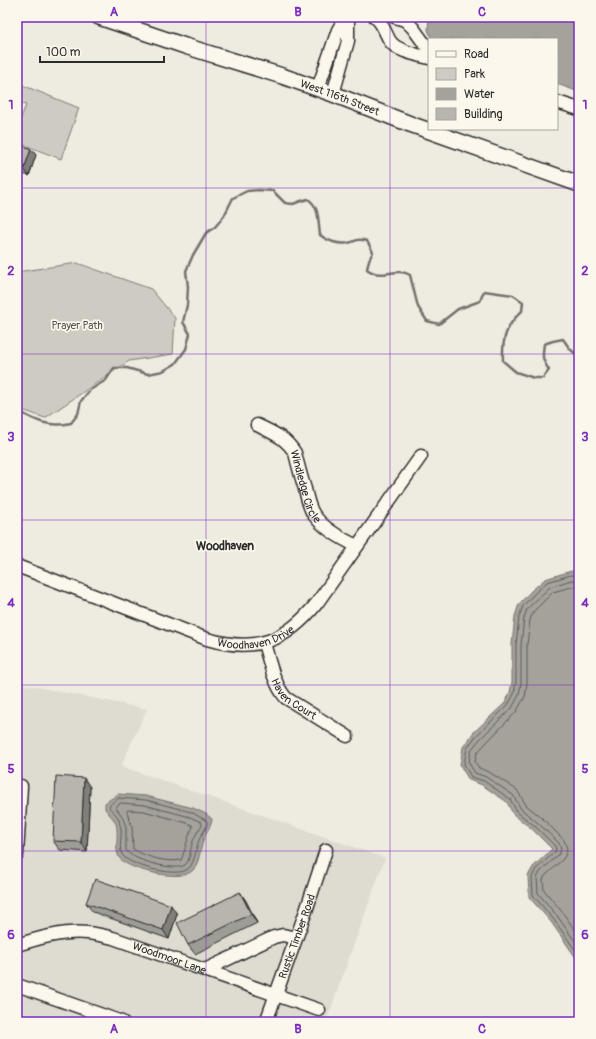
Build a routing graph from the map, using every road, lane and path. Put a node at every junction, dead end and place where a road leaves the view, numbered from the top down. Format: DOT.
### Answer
graph roads {
  1 [pos="99,17"];
  2 [pos="347,17"];
  3 [pos="375,17"];
  4 [pos="395,17"];
  5 [pos="413,28"];
  6 [pos="400,49"];
  7 [pos="428,49"];
  8 [pos="428,58"];
  9 [pos="318,88"];
  10 [pos="333,94"];
  11 [pos="558,102"];
  12 [pos="579,109"];
  13 [pos="579,184"];
  14 [pos="257,425"];
  15 [pos="421,456"];
  16 [pos="356,546"];
  17 [pos="17,566"];
  18 [pos="264,643"];
  19 [pos="347,736"];
  20 [pos="21,786"];
  21 [pos="326,850"];
  22 [pos="17,855"];
  23 [pos="296,938"];
  24 [pos="17,945"];
  25 [pos="205,970"];
  26 [pos="17,985"];
  27 [pos="276,995"];
  28 [pos="319,1010"];
  29 [pos="122,1022"];
  30 [pos="266,1022"];
  1 -- 9 [label="main road, West 116th Street"];
  2 -- 9 [label="street"];
  2 -- 10 [label="street"];
  3 -- 6 [label="street"];
  4 -- 5 [label="street"];
  5 -- 6 [label="street"];
  5 -- 7 [label="street"];
  6 -- 8 [label="street"];
  9 -- 10 [label="main road, West 116th Street"];
  10 -- 13 [label="main road, West 116th Street"];
  11 -- 12 [label="street"];
  14 -- 16 [label="street, Windledge Circle"];
  15 -- 16 [label="street, Woodhaven Drive"];
  16 -- 18 [label="street, Woodhaven Drive"];
  17 -- 18 [label="street, Woodhaven Drive"];
  18 -- 19 [label="street, Haven Court"];
  20 -- 22 [label="street"];
  21 -- 23 [label="street, Rustic Timber Road"];
  23 -- 25 [label="street"];
  23 -- 27 [label="street, Rustic Timber Road"];
  24 -- 25 [label="street, Woodmoor Lane"];
  25 -- 27 [label="street, Woodmoor Lane"];
  26 -- 29 [label="street"];
  27 -- 28 [label="street, Woodmoor Lane"];
  27 -- 30 [label="street, Rustic Timber Road"];
}
